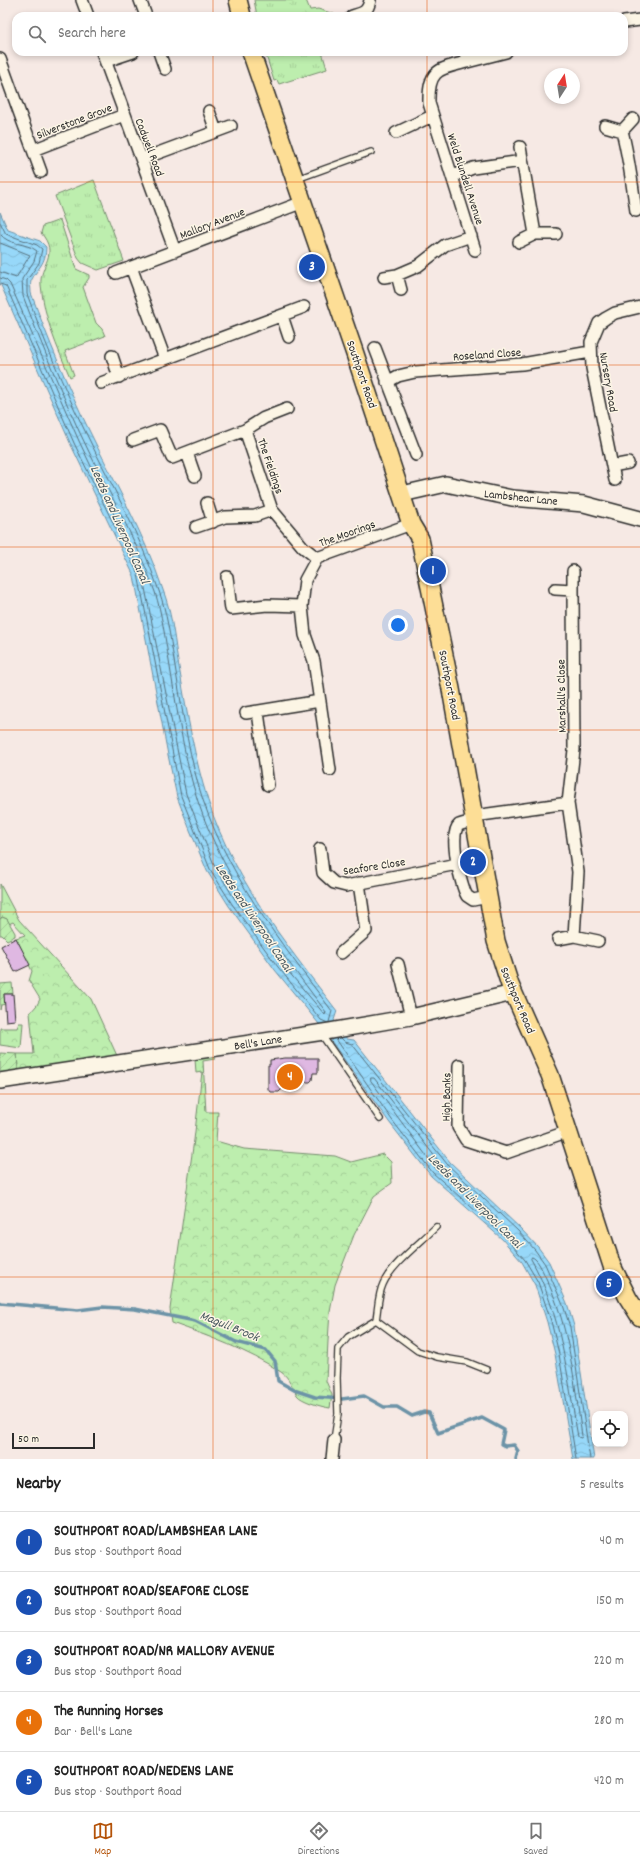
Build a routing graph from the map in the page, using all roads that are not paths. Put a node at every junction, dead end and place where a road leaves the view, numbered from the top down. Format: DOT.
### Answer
graph roads {
  1 [pos="82,0"];
  2 [pos="140,0"];
  3 [pos="238,0"];
  4 [pos="370,0"];
  5 [pos="86,12"];
  6 [pos="144,12"];
  7 [pos="241,12"];
  8 [pos="367,12"];
  9 [pos="640,20"];
  10 [pos="628,22"];
  11 [pos="104,56"];
  12 [pos="160,56"];
  13 [pos="252,56"];
  14 [pos="466,57"];
  15 [pos="0,59"];
  16 [pos="165,69"];
  17 [pos="209,111"];
  18 [pos="124,115"];
  19 [pos="432,116"];
  20 [pos="633,119"];
  21 [pos="231,126"];
  22 [pos="605,126"];
  23 [pos="216,131"];
  24 [pos="622,131"];
  25 [pos="396,133"];
  26 [pos="520,147"];
  27 [pos="33,150"];
  28 [pos="371,152"];
  29 [pos="142,158"];
  30 [pos="522,161"];
  31 [pos="41,172"];
  32 [pos="453,176"];
  33 [pos="295,180"];
  34 [pos="637,197"];
  35 [pos="303,202"];
  36 [pos="636,211"];
  37 [pos="535,234"];
  38 [pos="556,234"];
  39 [pos="471,236"];
  40 [pos="520,242"];
  41 [pos="475,250"];
  42 [pos="175,251"];
  43 [pos="131,267"];
  44 [pos="116,273"];
  45 [pos="397,274"];
  46 [pos="384,276"];
  47 [pos="401,290"];
  48 [pos="304,307"];
  49 [pos="640,307"];
  50 [pos="282,316"];
  51 [pos="289,337"];
  52 [pos="375,348"];
  53 [pos="590,352"];
  54 [pos="112,356"];
  55 [pos="165,359"];
  56 [pos="119,377"];
  57 [pos="387,382"];
  58 [pos="101,383"];
  59 [pos="287,409"];
  60 [pos="245,430"];
  61 [pos="133,440"];
  62 [pos="187,453"];
  63 [pos="416,455"];
  64 [pos="628,463"];
  65 [pos="612,466"];
  66 [pos="195,476"];
  67 [pos="615,480"];
  68 [pos="402,494"];
  69 [pos="207,503"];
  70 [pos="272,510"];
  71 [pos="640,520"];
  72 [pos="213,522"];
  73 [pos="411,524"];
  74 [pos="196,527"];
  75 [pos="317,558"];
  76 [pos="573,571"];
  77 [pos="227,577"];
  78 [pos="555,589"];
  79 [pos="573,590"];
  80 [pos="302,606"];
  81 [pos="320,701"];
  82 [pos="258,712"];
  83 [pos="246,713"];
  84 [pos="330,770"];
  85 [pos="268,785"];
  86 [pos="568,802"];
  87 [pos="474,818"];
  88 [pos="320,849"];
  89 [pos="457,864"];
  90 [pos="358,884"];
  91 [pos="488,897"];
  92 [pos="574,936"];
  93 [pos="558,939"];
  94 [pos="598,941"];
  95 [pos="342,953"];
  96 [pos="398,964"];
  97 [pos="513,993"];
  98 [pos="411,1017"];
  99 [pos="325,1032"];
  100 [pos="459,1065"];
  101 [pos="0,1081"];
  102 [pos="380,1119"];
  103 [pos="568,1131"];
  104 [pos="436,1227"];
  105 [pos="640,1317"];
  106 [pos="376,1320"];
  107 [pos="487,1370"];
  108 [pos="334,1440"];
  109 [pos="332,1459"];
  1 -- 5 [label="street"];
  2 -- 6 [label="street"];
  3 -- 7 [label="main road"];
  4 -- 8 [label="street"];
  9 -- 10 [label="street"];
  11 -- 18 [label="street, Cadwell Road"];
  12 -- 16 [label="street"];
  13 -- 33 [label="main road, Southport Road"];
  14 -- 19 [label="street, Weld Blundell Avenue"];
  15 -- 27 [label="street, Silverstone Grove"];
  17 -- 23 [label="street"];
  18 -- 27 [label="street, Silverstone Grove"];
  18 -- 29 [label="street, Cadwell Road"];
  19 -- 25 [label="street"];
  19 -- 32 [label="street, Weld Blundell Avenue"];
  20 -- 24 [label="street"];
  21 -- 23 [label="street"];
  22 -- 24 [label="street"];
  23 -- 29 [label="street"];
  24 -- 34 [label="street"];
  26 -- 30 [label="street"];
  27 -- 31 [label="street, Silverstone Grove"];
  28 -- 33 [label="lane"];
  29 -- 42 [label="street, Cadwell Road"];
  30 -- 32 [label="street"];
  30 -- 37 [label="street"];
  32 -- 39 [label="street, Weld Blundell Avenue"];
  33 -- 35 [label="main road, Southport Road"];
  34 -- 36 [label="street"];
  35 -- 42 [label="street, Mallory Avenue"];
  35 -- 68 [label="main road, Southport Road"];
  37 -- 38 [label="street"];
  37 -- 40 [label="street"];
  39 -- 41 [label="street, Weld Blundell Avenue"];
  39 -- 45 [label="street"];
  42 -- 43 [label="street, Mallory Avenue"];
  43 -- 44 [label="street, Mallory Avenue"];
  43 -- 55 [label="street"];
  45 -- 46 [label="street"];
  45 -- 47 [label="street"];
  48 -- 50 [label="street"];
  49 -- 53 [label="street, Nursery Road"];
  50 -- 51 [label="street"];
  50 -- 55 [label="street"];
  52 -- 57 [label="street"];
  53 -- 57 [label="street, Roseland Close"];
  53 -- 65 [label="street, Nursery Road"];
  54 -- 56 [label="street"];
  55 -- 56 [label="street"];
  56 -- 58 [label="street"];
  57 -- 63 [label="street"];
  59 -- 60 [label="street, The Fieldings"];
  60 -- 62 [label="street, The Fieldings"];
  60 -- 70 [label="street, The Fieldings"];
  61 -- 62 [label="street, The Fieldings"];
  62 -- 66 [label="street"];
  64 -- 65 [label="street"];
  65 -- 67 [label="street, Nursery Road"];
  68 -- 71 [label="street, Lambshear Lane"];
  68 -- 73 [label="main road, Southport Road"];
  69 -- 72 [label="street"];
  70 -- 72 [label="street, The Fieldings"];
  70 -- 75 [label="street, The Fieldings"];
  72 -- 74 [label="street, The Fieldings"];
  73 -- 75 [label="street, The Moorings"];
  73 -- 87 [label="main road, Southport Road"];
  75 -- 80 [label="street, The Moorings"];
  76 -- 79 [label="street, Marshall's Close"];
  77 -- 80 [label="street"];
  78 -- 79 [label="street"];
  79 -- 86 [label="street, Marshall's Close"];
  80 -- 81 [label="street, The Moorings"];
  81 -- 82 [label="street"];
  81 -- 84 [label="street, The Moorings"];
  82 -- 83 [label="street"];
  82 -- 85 [label="street"];
  86 -- 87 [label="street"];
  86 -- 92 [label="street, Marshall's Close"];
  87 -- 89 [label="street"];
  87 -- 91 [label="main road, Southport Road"];
  88 -- 90 [label="street, Seafore Close"];
  89 -- 90 [label="street, Seafore Close"];
  89 -- 91 [label="street"];
  90 -- 95 [label="street"];
  91 -- 97 [label="main road, Southport Road"];
  92 -- 93 [label="street"];
  92 -- 94 [label="street"];
  96 -- 98 [label="street"];
  97 -- 98 [label="street, Bell's Lane"];
  97 -- 103 [label="main road, Southport Road"];
  98 -- 99 [label="street, Bell's Lane"];
  99 -- 101 [label="street, Bell's Lane"];
  99 -- 102 [label="lane"];
  100 -- 103 [label="street, High Banks"];
  103 -- 105 [label="main road, Southport Road"];
  104 -- 106 [label="lane"];
  106 -- 107 [label="lane"];
  106 -- 108 [label="lane"];
  108 -- 109 [label="street"];
}
